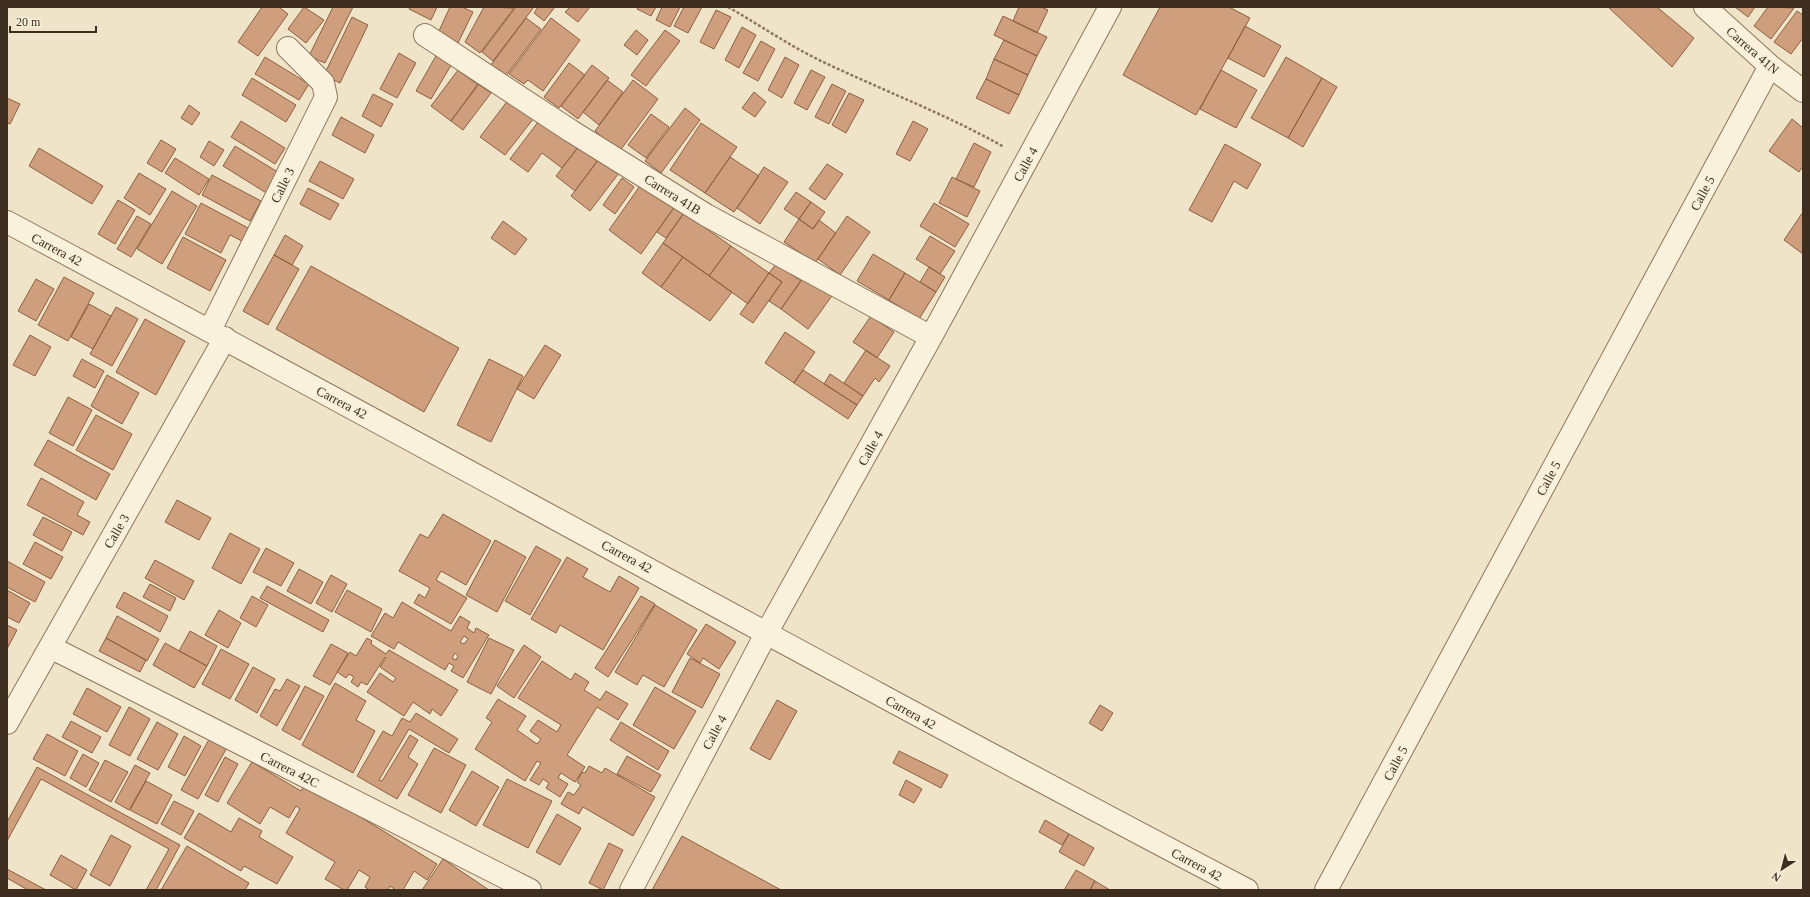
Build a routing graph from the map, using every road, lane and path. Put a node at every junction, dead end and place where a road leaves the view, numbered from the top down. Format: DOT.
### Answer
graph roads {
  1 [pos="728,7"];
  2 [pos="1110,7"];
  3 [pos="1705,7"];
  4 [pos="425,35"];
  5 [pos="288,48"];
  6 [pos="1770,66"];
  7 [pos="1803,91"];
  8 [pos="1027,160"];
  9 [pos="7,222"];
  10 [pos="218,334"];
  11 [pos="931,336"];
  12 [pos="767,632"];
  13 [pos="50,647"];
  14 [pos="7,723"];
  15 [pos="530,890"];
  16 [pos="631,890"];
  17 [pos="1247,890"];
  18 [pos="1326,890"];
  1 -- 8 [label="path"];
  2 -- 8 [label="street, Calle 4"];
  3 -- 6 [label="street, Carrera 41N"];
  4 -- 11 [label="street, Carrera 41B"];
  5 -- 10 [label="street, Calle 3"];
  6 -- 7 [label="street, Carrera 41N"];
  6 -- 18 [label="street, Calle 5"];
  8 -- 11 [label="street, Calle 4"];
  9 -- 10 [label="street, Carrera 42"];
  10 -- 12 [label="street, Carrera 42"];
  10 -- 13 [label="street, Calle 3"];
  11 -- 12 [label="street, Calle 4"];
  12 -- 16 [label="street, Calle 4"];
  12 -- 17 [label="street, Carrera 42"];
  13 -- 14 [label="street, Calle 3"];
  13 -- 15 [label="street, Carrera 42C"];
}
